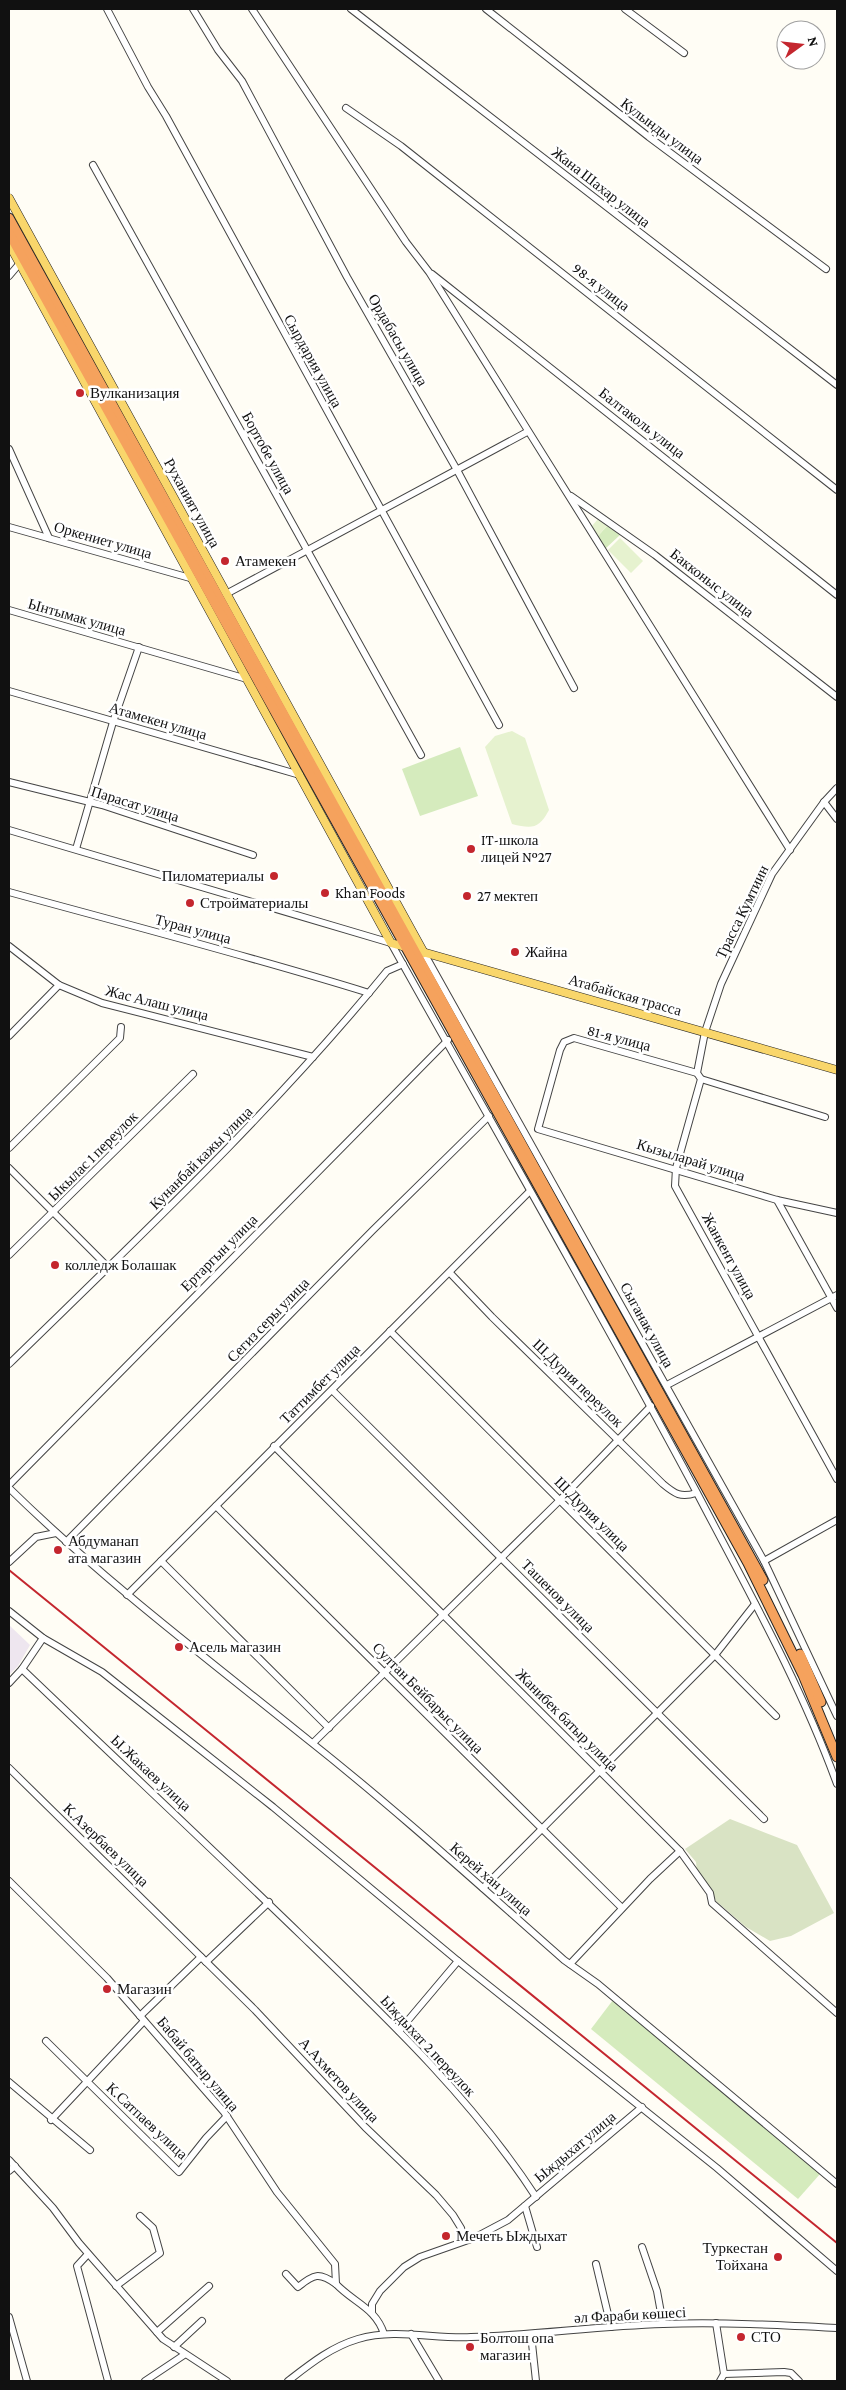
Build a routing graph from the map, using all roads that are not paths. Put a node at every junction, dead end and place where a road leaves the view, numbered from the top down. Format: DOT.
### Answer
graph roads {
  1 [pos="107,9"];
  2 [pos="193,9"];
  3 [pos="252,9"];
  4 [pos="351,9"];
  5 [pos="486,9"];
  6 [pos="625,9"];
  7 [pos="684,53"];
  8 [pos="346,108"];
  9 [pos="93,165"];
  10 [pos="9,198"];
  11 [pos="9,218"];
  12 [pos="9,233"];
  13 [pos="9,244"];
  14 [pos="20,263"];
  15 [pos="826,269"];
  16 [pos="429,272"];
  17 [pos="9,276"];
  18 [pos="837,385"];
  19 [pos="527,432"];
  20 [pos="9,449"];
  21 [pos="457,470"];
  22 [pos="837,490"];
  23 [pos="568,494"];
  24 [pos="382,511"];
  25 [pos="9,527"];
  26 [pos="49,538"];
  27 [pos="308,551"];
  28 [pos="190,578"];
  29 [pos="226,594"];
  30 [pos="837,595"];
  31 [pos="9,610"];
  32 [pos="139,647"];
  33 [pos="247,679"];
  34 [pos="574,688"];
  35 [pos="9,691"];
  36 [pos="837,697"];
  37 [pos="114,722"];
  38 [pos="499,724"];
  39 [pos="420,755"];
  40 [pos="300,775"];
  41 [pos="9,782"];
  42 [pos="837,788"];
  43 [pos="824,802"];
  44 [pos="91,803"];
  45 [pos="837,819"];
  46 [pos="9,830"];
  47 [pos="76,850"];
  48 [pos="790,850"];
  49 [pos="253,855"];
  50 [pos="9,892"];
  51 [pos="391,943"];
  52 [pos="9,946"];
  53 [pos="404,947"];
  54 [pos="419,952"];
  55 [pos="403,964"];
  56 [pos="59,985"];
  57 [pos="369,993"];
  58 [pos="121,1028"];
  59 [pos="705,1032"];
  60 [pos="9,1036"];
  61 [pos="448,1040"];
  62 [pos="313,1057"];
  63 [pos="837,1070"];
  64 [pos="193,1074"];
  65 [pos="699,1076"];
  66 [pos="489,1116"];
  67 [pos="825,1117"];
  68 [pos="538,1129"];
  69 [pos="9,1148"];
  70 [pos="9,1168"];
  71 [pos="676,1168"];
  72 [pos="530,1190"];
  73 [pos="777,1200"];
  74 [pos="53,1212"];
  75 [pos="837,1214"];
  76 [pos="9,1255"];
  77 [pos="108,1267"];
  78 [pos="450,1273"];
  79 [pos="835,1297"];
  80 [pos="837,1308"];
  81 [pos="390,1331"];
  82 [pos="760,1337"];
  83 [pos="9,1364"];
  84 [pos="666,1385"];
  85 [pos="333,1391"];
  86 [pos="651,1406"];
  87 [pos="619,1440"];
  88 [pos="274,1446"];
  89 [pos="837,1480"];
  90 [pos="9,1486"];
  91 [pos="696,1493"];
  92 [pos="560,1500"];
  93 [pos="216,1506"];
  94 [pos="837,1520"];
  95 [pos="56,1533"];
  96 [pos="66,1542"];
  97 [pos="502,1558"];
  98 [pos="161,1561"];
  99 [pos="764,1561"];
  100 [pos="9,1562"];
  101 [pos="127,1595"];
  102 [pos="755,1604"];
  103 [pos="9,1611"];
  104 [pos="444,1615"];
  105 [pos="43,1638"];
  106 [pos="715,1655"];
  107 [pos="22,1669"];
  108 [pos="385,1673"];
  109 [pos="9,1683"];
  110 [pos="656,1714"];
  111 [pos="776,1716"];
  112 [pos="837,1716"];
  113 [pos="329,1728"];
  114 [pos="837,1741"];
  115 [pos="313,1743"];
  116 [pos="837,1757"];
  117 [pos="9,1768"];
  118 [pos="599,1770"];
  119 [pos="837,1784"];
  120 [pos="764,1819"];
  121 [pos="541,1828"];
  122 [pos="680,1852"];
  123 [pos="9,1881"];
  124 [pos="483,1888"];
  125 [pos="269,1902"];
  126 [pos="622,1908"];
  127 [pos="289,1923"];
  128 [pos="185,1942"];
  129 [pos="201,1957"];
  130 [pos="458,1961"];
  131 [pos="206,1962"];
  132 [pos="570,1964"];
  133 [pos="837,2013"];
  134 [pos="142,2018"];
  135 [pos="399,2031"];
  136 [pos="46,2041"];
  137 [pos="9,2082"];
  138 [pos="88,2082"];
  139 [pos="642,2107"];
  140 [pos="227,2116"];
  141 [pos="51,2120"];
  142 [pos="90,2150"];
  143 [pos="9,2160"];
  144 [pos="15,2166"];
  145 [pos="9,2171"];
  146 [pos="837,2184"];
  147 [pos="536,2197"];
  148 [pos="525,2206"];
  149 [pos="140,2216"];
  150 [pos="464,2241"];
  151 [pos="537,2247"];
  152 [pos="642,2248"];
  153 [pos="88,2254"];
  154 [pos="596,2264"];
  155 [pos="837,2271"];
  156 [pos="286,2274"];
  157 [pos="336,2284"];
  158 [pos="116,2286"];
  159 [pos="209,2286"];
  160 [pos="372,2312"];
  161 [pos="9,2317"];
  162 [pos="202,2321"];
  163 [pos="716,2323"];
  164 [pos="663,2324"];
  165 [pos="611,2327"];
  166 [pos="837,2328"];
  167 [pos="157,2332"];
  168 [pos="384,2334"];
  169 [pos="411,2334"];
  170 [pos="531,2334"];
  171 [pos="174,2347"];
  172 [pos="184,2355"];
  173 [pos="724,2374"];
  174 [pos="27,2381"];
  175 [pos="108,2381"];
  176 [pos="145,2381"];
  177 [pos="227,2381"];
  178 [pos="288,2381"];
  179 [pos="440,2381"];
  180 [pos="536,2381"];
  181 [pos="720,2381"];
  182 [pos="799,2381"];
  1 -- 24 [label="street, Сырдария улица"];
  2 -- 21 [label="street, Ордабасы улица"];
  3 -- 16 [label="street"];
  4 -- 18 [label="street, Жана Шахар улица"];
  5 -- 15 [label="street, Кулынды улица"];
  6 -- 7 [label="street"];
  8 -- 22 [label="street, 98-я улица"];
  9 -- 27 [label="street, Бортобе улица"];
  10 -- 29 [label="main road, Руханият улица"];
  11 -- 54 [label="highway"];
  12 -- 53 [label="highway"];
  13 -- 14 [label="main road"];
  14 -- 17 [label="street"];
  14 -- 28 [label="main road"];
  16 -- 19 [label="street"];
  16 -- 30 [label="street, Балтаколь улица"];
  19 -- 21 [label="street"];
  19 -- 23 [label="street"];
  20 -- 26 [label="street"];
  21 -- 24 [label="street"];
  21 -- 34 [label="street, Ордабасы улица"];
  23 -- 36 [label="street, Бакконыс улица"];
  23 -- 48 [label="street"];
  24 -- 27 [label="street"];
  24 -- 38 [label="street, Сырдария улица"];
  25 -- 26 [label="street, Оркениет улица"];
  26 -- 28 [label="street, Оркениет улица"];
  27 -- 29 [label="street"];
  27 -- 39 [label="street, Бортобе улица"];
  28 -- 33 [label="main road"];
  29 -- 54 [label="main road, Руханият улица"];
  31 -- 32 [label="street, Ынтымак улица"];
  32 -- 33 [label="street, Ынтымак улица"];
  32 -- 37 [label="street"];
  33 -- 40 [label="main road"];
  35 -- 37 [label="street, Атамекен улица"];
  37 -- 40 [label="street, Атамекен улица"];
  37 -- 44 [label="street"];
  40 -- 51 [label="main road"];
  41 -- 44 [label="street, Парасат улица"];
  42 -- 43 [label="street, Трасса Кумтиин"];
  43 -- 45 [label="street"];
  43 -- 48 [label="street, Трасса Кумтиин"];
  44 -- 47 [label="street"];
  44 -- 49 [label="street, Парасат улица"];
  46 -- 47 [label="street"];
  47 -- 51 [label="street"];
  48 -- 59 [label="street, Трасса Кумтиин"];
  50 -- 57 [label="street, Туран улица"];
  51 -- 53 [label="main road, Атабайская трасса"];
  51 -- 55 [label="street"];
  52 -- 56 [label="street, Жас Алаш улица"];
  53 -- 54 [label="main road, Атабайская трасса"];
  53 -- 116 [label="highway"];
  54 -- 59 [label="main road, Атабайская трасса"];
  54 -- 84 [label="street, Сыганак улица"];
  54 -- 114 [label="highway"];
  55 -- 57 [label="street, Кунанбай кажы улица"];
  55 -- 61 [label="street"];
  56 -- 60 [label="street"];
  56 -- 62 [label="street, Жас Алаш улица"];
  57 -- 62 [label="street, Кунанбай кажы улица"];
  58 -- 69 [label="street"];
  59 -- 63 [label="main road, Атабайская трасса"];
  59 -- 65 [label="street, Жанкент улица"];
  61 -- 66 [label="street"];
  61 -- 90 [label="street, Ертаргын улица"];
  62 -- 77 [label="street, Кунанбай кажы улица"];
  64 -- 74 [label="street, Ыкылас 1 переулок"];
  65 -- 67 [label="street"];
  65 -- 68 [label="street, 81-я улица"];
  65 -- 71 [label="street, Жанкент улица"];
  66 -- 72 [label="street"];
  66 -- 96 [label="street, Сегиз серы улица"];
  68 -- 71 [label="street, Кызыларай улица"];
  70 -- 74 [label="street"];
  71 -- 73 [label="street, Кызыларай улица"];
  71 -- 82 [label="street, Жанкент улица"];
  72 -- 78 [label="street, Таттимбет улица"];
  72 -- 86 [label="street"];
  73 -- 75 [label="street, Кызыларай улица"];
  73 -- 79 [label="street"];
  74 -- 76 [label="street, Ыкылас 1 переулок"];
  74 -- 77 [label="street"];
  77 -- 83 [label="street, Кунанбай кажы улица"];
  78 -- 81 [label="street, Таттимбет улица"];
  78 -- 87 [label="street, Ш.Дурия переулок"];
  79 -- 80 [label="street"];
  79 -- 82 [label="street"];
  81 -- 85 [label="street, Таттимбет улица"];
  81 -- 92 [label="street, Ш.Дурия улица"];
  82 -- 84 [label="street"];
  82 -- 89 [label="street, Жанкент улица"];
  84 -- 99 [label="street, Сыганак улица"];
  85 -- 88 [label="street, Таттимбет улица"];
  85 -- 97 [label="street, Ташенов улица"];
  86 -- 87 [label="street"];
  86 -- 91 [label="street"];
  87 -- 91 [label="street, Ш.Дурия переулок"];
  87 -- 92 [label="street"];
  88 -- 93 [label="street, Таттимбет улица"];
  88 -- 104 [label="street, Жанибек батыр улица"];
  90 -- 95 [label="street, Керей хан улица"];
  91 -- 102 [label="street"];
  92 -- 97 [label="street"];
  92 -- 106 [label="street, Ш.Дурия улица"];
  93 -- 98 [label="street, Таттимбет улица"];
  93 -- 108 [label="street, Султан Бейбарыс улица"];
  94 -- 99 [label="street"];
  95 -- 96 [label="street, Керей хан улица"];
  95 -- 100 [label="street"];
  96 -- 101 [label="street, Керей хан улица"];
  97 -- 104 [label="street"];
  97 -- 110 [label="street, Ташенов улица"];
  98 -- 101 [label="street, Таттимбет улица"];
  98 -- 113 [label="street"];
  99 -- 112 [label="street, Сыганак улица"];
  101 -- 115 [label="street, Керей хан улица"];
  102 -- 106 [label="street"];
  102 -- 119 [label="street"];
  103 -- 105 [label="street"];
  104 -- 108 [label="street"];
  104 -- 118 [label="street, Жанибек батыр улица"];
  105 -- 107 [label="street"];
  105 -- 130 [label="street"];
  106 -- 110 [label="street"];
  106 -- 111 [label="street, Ш.Дурия улица"];
  107 -- 109 [label="street"];
  107 -- 125 [label="street, Ы.Жакаев улица"];
  108 -- 113 [label="street"];
  108 -- 121 [label="street, Султан Бейбарыс улица"];
  110 -- 118 [label="street"];
  110 -- 120 [label="street, Ташенов улица"];
  113 -- 115 [label="street"];
  115 -- 124 [label="street, Керей хан улица"];
  117 -- 128 [label="street, К.Азербаев улица"];
  118 -- 121 [label="street"];
  118 -- 122 [label="street, Жанибек батыр улица"];
  121 -- 124 [label="street"];
  121 -- 126 [label="street, Султан Бейбарыс улица"];
  122 -- 126 [label="street"];
  122 -- 133 [label="street, Жанибек батыр улица"];
  123 -- 134 [label="street, Бабай батыр улица"];
  124 -- 132 [label="street, Керей хан улица"];
  125 -- 127 [label="street, Ы.Жакаев улица"];
  125 -- 131 [label="street"];
  126 -- 132 [label="street"];
  127 -- 135 [label="street, Ыждыхат 2 переулок"];
  128 -- 129 [label="street, А.Ахметов улица"];
  129 -- 131 [label="street, А.Ахметов улица"];
  129 -- 134 [label="street"];
  130 -- 135 [label="street"];
  130 -- 139 [label="street"];
  131 -- 150 [label="street, А.Ахметов улица"];
  132 -- 146 [label="street, Керей хан улица"];
  134 -- 138 [label="street"];
  134 -- 140 [label="street, Бабай батыр улица"];
  135 -- 147 [label="street, Ыждыхат 2 переулок"];
  136 -- 138 [label="street, К.Сатпаев улица"];
  137 -- 141 [label="street"];
  138 -- 140 [label="street, К.Сатпаев улица"];
  138 -- 141 [label="street, К.Сатпаев улица"];
  139 -- 147 [label="street, Ыждыхат улица"];
  139 -- 155 [label="street"];
  140 -- 157 [label="street, Бабай батыр улица"];
  141 -- 142 [label="street"];
  143 -- 144 [label="street"];
  144 -- 145 [label="street"];
  144 -- 153 [label="street"];
  147 -- 148 [label="street, Ыждыхат улица"];
  148 -- 150 [label="street, Ыждыхат улица"];
  148 -- 151 [label="street"];
  149 -- 158 [label="street"];
  150 -- 160 [label="street, Ыждыхат улица"];
  152 -- 164 [label="street"];
  153 -- 158 [label="street"];
  153 -- 175 [label="street"];
  154 -- 165 [label="street"];
  156 -- 157 [label="street"];
  157 -- 160 [label="street"];
  158 -- 167 [label="street"];
  159 -- 167 [label="street"];
  160 -- 168 [label="street"];
  161 -- 174 [label="street"];
  162 -- 171 [label="street"];
  163 -- 164 [label="street, әл Фараби көшесі"];
  163 -- 166 [label="street, әл Фараби көшесі"];
  163 -- 173 [label="street"];
  164 -- 165 [label="street, әл Фараби көшесі"];
  165 -- 170 [label="street, әл Фараби көшесі"];
  167 -- 171 [label="street"];
  168 -- 169 [label="street, әл Фараби көшесі"];
  168 -- 178 [label="street, әл Фараби көшесі"];
  169 -- 170 [label="street, әл Фараби көшесі"];
  169 -- 179 [label="street"];
  170 -- 180 [label="street"];
  171 -- 172 [label="street"];
  172 -- 176 [label="street"];
  172 -- 177 [label="street"];
  173 -- 181 [label="street"];
  173 -- 182 [label="street"];
}
